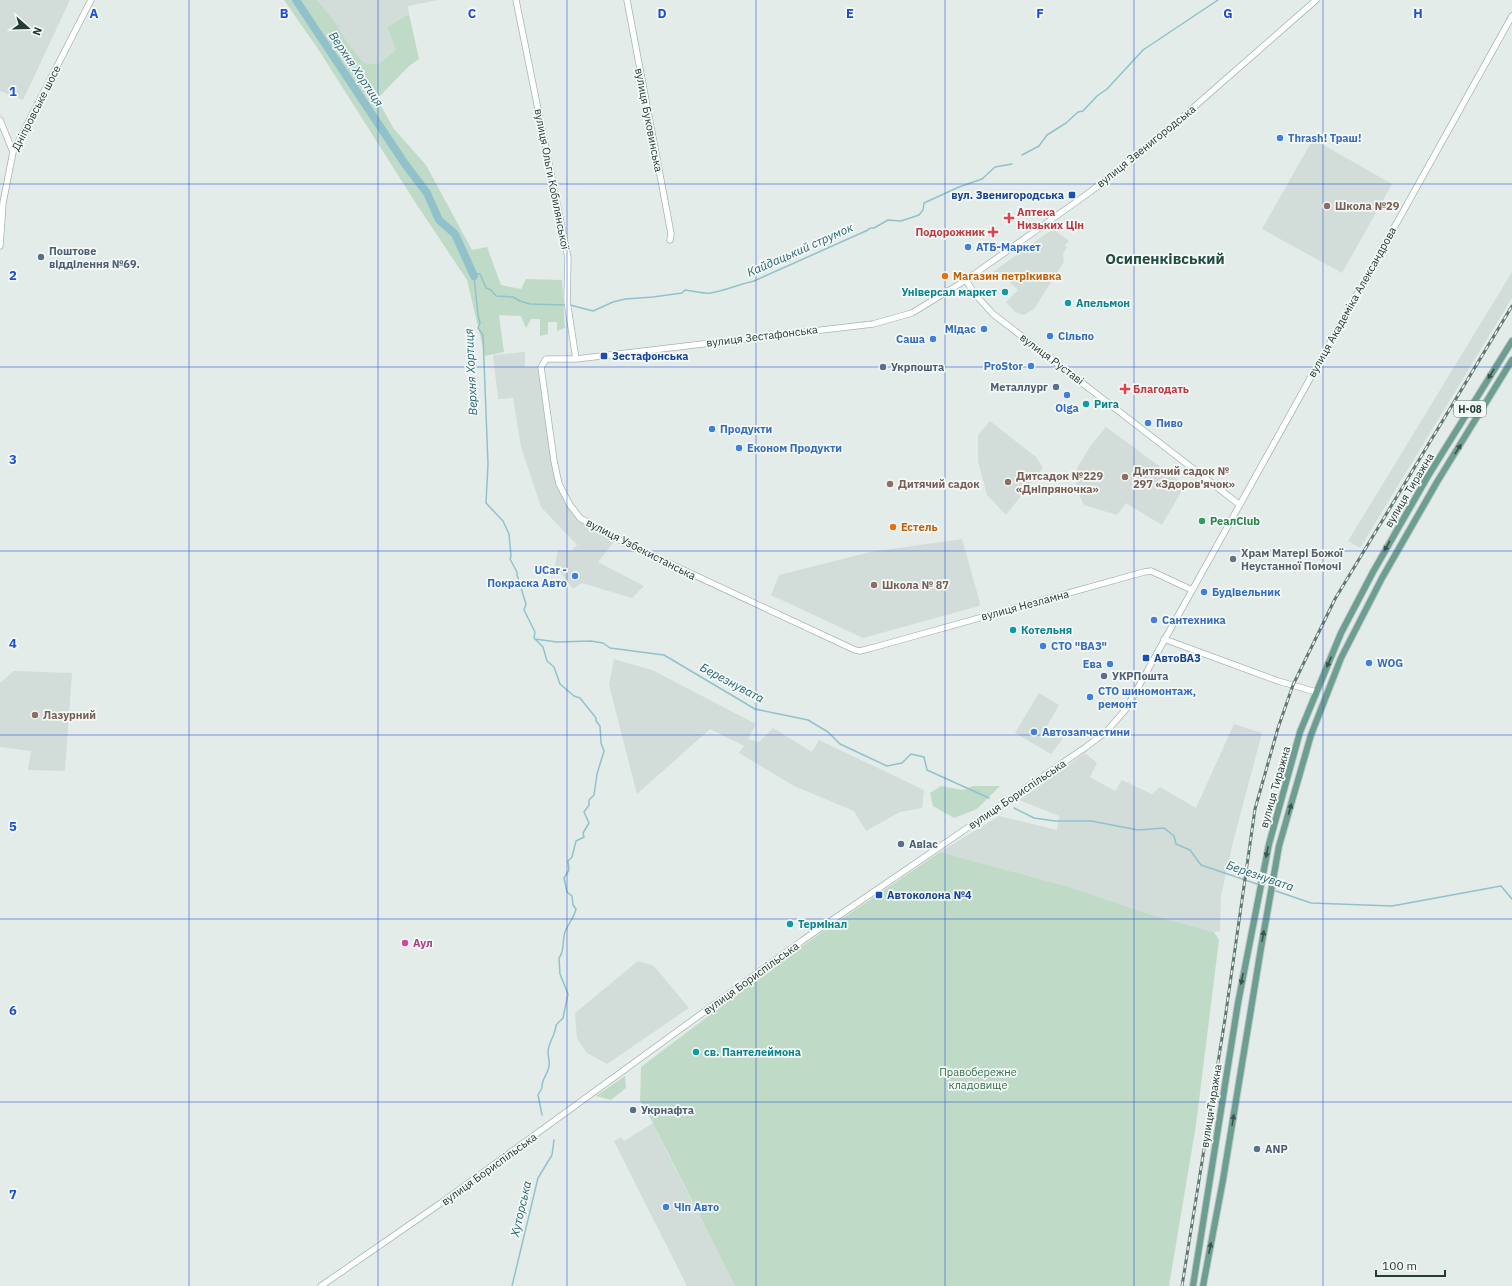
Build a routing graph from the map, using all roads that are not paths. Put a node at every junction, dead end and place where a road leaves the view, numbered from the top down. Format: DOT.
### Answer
graph roads {
  1 [pos="91,0"];
  2 [pos="516,0"];
  3 [pos="627,0"];
  4 [pos="1316,0"];
  5 [pos="1512,16"];
  6 [pos="0,120"];
  7 [pos="12,152"];
  8 [pos="670,240"];
  9 [pos="0,246"];
  10 [pos="966,280"];
  11 [pos="1512,341"];
  12 [pos="546,359"];
  13 [pos="576,359"];
  14 [pos="1512,360"];
  15 [pos="1240,504"];
  16 [pos="1192,590"];
  17 [pos="1164,639"];
  18 [pos="855,650"];
  19 [pos="1316,692"];
  20 [pos="1326,695"];
  21 [pos="1230,1048"];
  22 [pos="1244,1048"];
  23 [pos="1210,1180"];
  24 [pos="1223,1180"];
  25 [pos="321,1286"];
  26 [pos="1192,1286"];
  27 [pos="1203,1286"];
  1 -- 7 [label="street, Дніпровське шосе"];
  2 -- 13 [label="street, вулиця Ольги Кобилянської"];
  3 -- 8 [label="street, вулиця Буковинська"];
  4 -- 10 [label="street, вулиця Звенигородська"];
  5 -- 15 [label="street, вулиця Академіка Александрова"];
  6 -- 7 [label="street"];
  7 -- 9 [label="street, Дніпровське шосе"];
  10 -- 13 [label="street, вулиця Зестафонська"];
  10 -- 15 [label="street, вулиця Руставі"];
  11 -- 19 [label="main road, вулиця Тиражна / Н-08, one-way"];
  12 -- 13 [label="street, вулиця Зестафонська"];
  12 -- 18 [label="street, вулиця Узбекистанська"];
  20 -- 14 [label="main road, вулиця Тиражна / Н-08, one-way"];
  15 -- 16 [label="street, вулиця Бориспільська"];
  16 -- 17 [label="street, вулиця Бориспільська"];
  16 -- 18 [label="street, вулиця Незламна"];
  17 -- 19 [label="street"];
  17 -- 25 [label="street, вулиця Бориспільська"];
  19 -- 20 [label="main road"];
  19 -- 21 [label="main road, вулиця Тиражна / Н-08, one-way"];
  22 -- 20 [label="main road, вулиця Тиражна / Н-08, one-way"];
  21 -- 22 [label="main road"];
  21 -- 23 [label="main road, вулиця Тиражна / Н-08"];
  24 -- 22 [label="main road, вулиця Тиражна / Н-08, one-way"];
  23 -- 24 [label="main road"];
  23 -- 26 [label="main road, вулиця Тиражна / Н-08"];
  27 -- 24 [label="main road, вулиця Тиражна / Н-08, one-way"];
}
